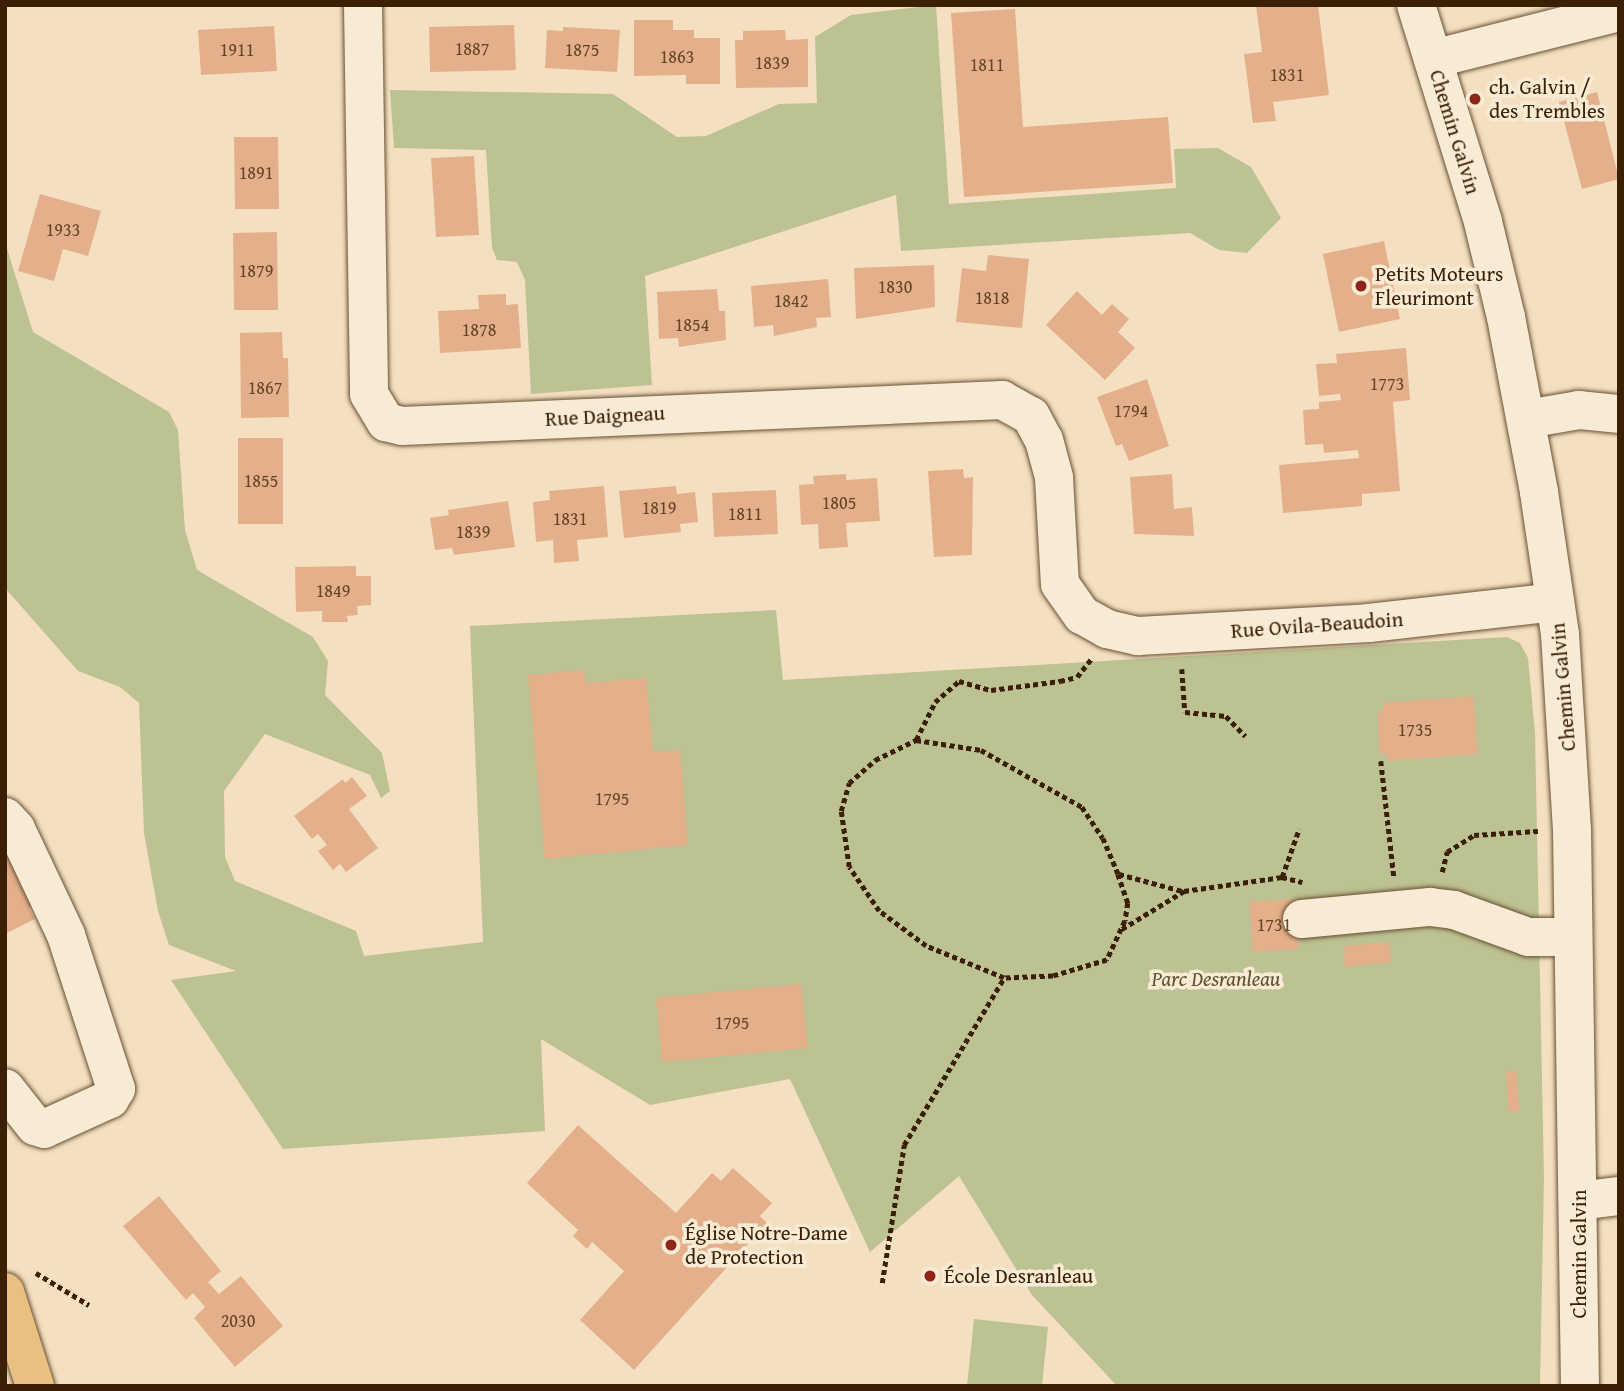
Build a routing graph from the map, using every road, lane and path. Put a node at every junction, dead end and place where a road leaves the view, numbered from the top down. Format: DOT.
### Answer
graph roads {
  1 [pos="363,5"];
  2 [pos="1416,5"];
  3 [pos="1619,12"];
  4 [pos="1433,59"];
  5 [pos="1619,414"];
  6 [pos="1527,419"];
  7 [pos="1555,602"];
  8 [pos="1094,622"];
  9 [pos="1183,689"];
  10 [pos="1245,736"];
  11 [pos="916,740"];
  12 [pos="1381,761"];
  13 [pos="5,817"];
  14 [pos="1299,829"];
  15 [pos="1531,831"];
  16 [pos="1118,874"];
  17 [pos="1282,877"];
  18 [pos="1395,884"];
  19 [pos="1439,886"];
  20 [pos="1184,891"];
  21 [pos="1306,902"];
  22 [pos="1121,929"];
  23 [pos="1573,936"];
  24 [pos="1004,978"];
  25 [pos="5,1088"];
  26 [pos="1619,1196"];
  27 [pos="1578,1201"];
  28 [pos="17,1281"];
  29 [pos="882,1283"];
  30 [pos="89,1306"];
  31 [pos="35,1386"];
  32 [pos="1580,1386"];
  1 -- 8 [label="street, Rue Daigneau"];
  2 -- 4 [label="street, Chemin Galvin"];
  3 -- 4 [label="street"];
  4 -- 6 [label="street, Chemin Galvin"];
  5 -- 6 [label="street"];
  6 -- 7 [label="street, Chemin Galvin"];
  7 -- 8 [label="street, Rue Ovila-Beaudoin"];
  7 -- 23 [label="street, Chemin Galvin"];
  8 -- 11 [label="path"];
  9 -- 10 [label="path"];
  11 -- 16 [label="path"];
  11 -- 24 [label="path"];
  12 -- 18 [label="path"];
  13 -- 25 [label="street"];
  14 -- 17 [label="path"];
  15 -- 19 [label="path"];
  16 -- 20 [label="path"];
  16 -- 22 [label="path"];
  17 -- 20 [label="path"];
  17 -- 21 [label="path"];
  20 -- 22 [label="path"];
  21 -- 23 [label="street"];
  22 -- 24 [label="path"];
  23 -- 27 [label="street, Chemin Galvin"];
  24 -- 29 [label="path"];
  26 -- 27 [label="street"];
  27 -- 32 [label="street, Chemin Galvin"];
  28 -- 30 [label="path"];
  28 -- 31 [label="main road"];
}
